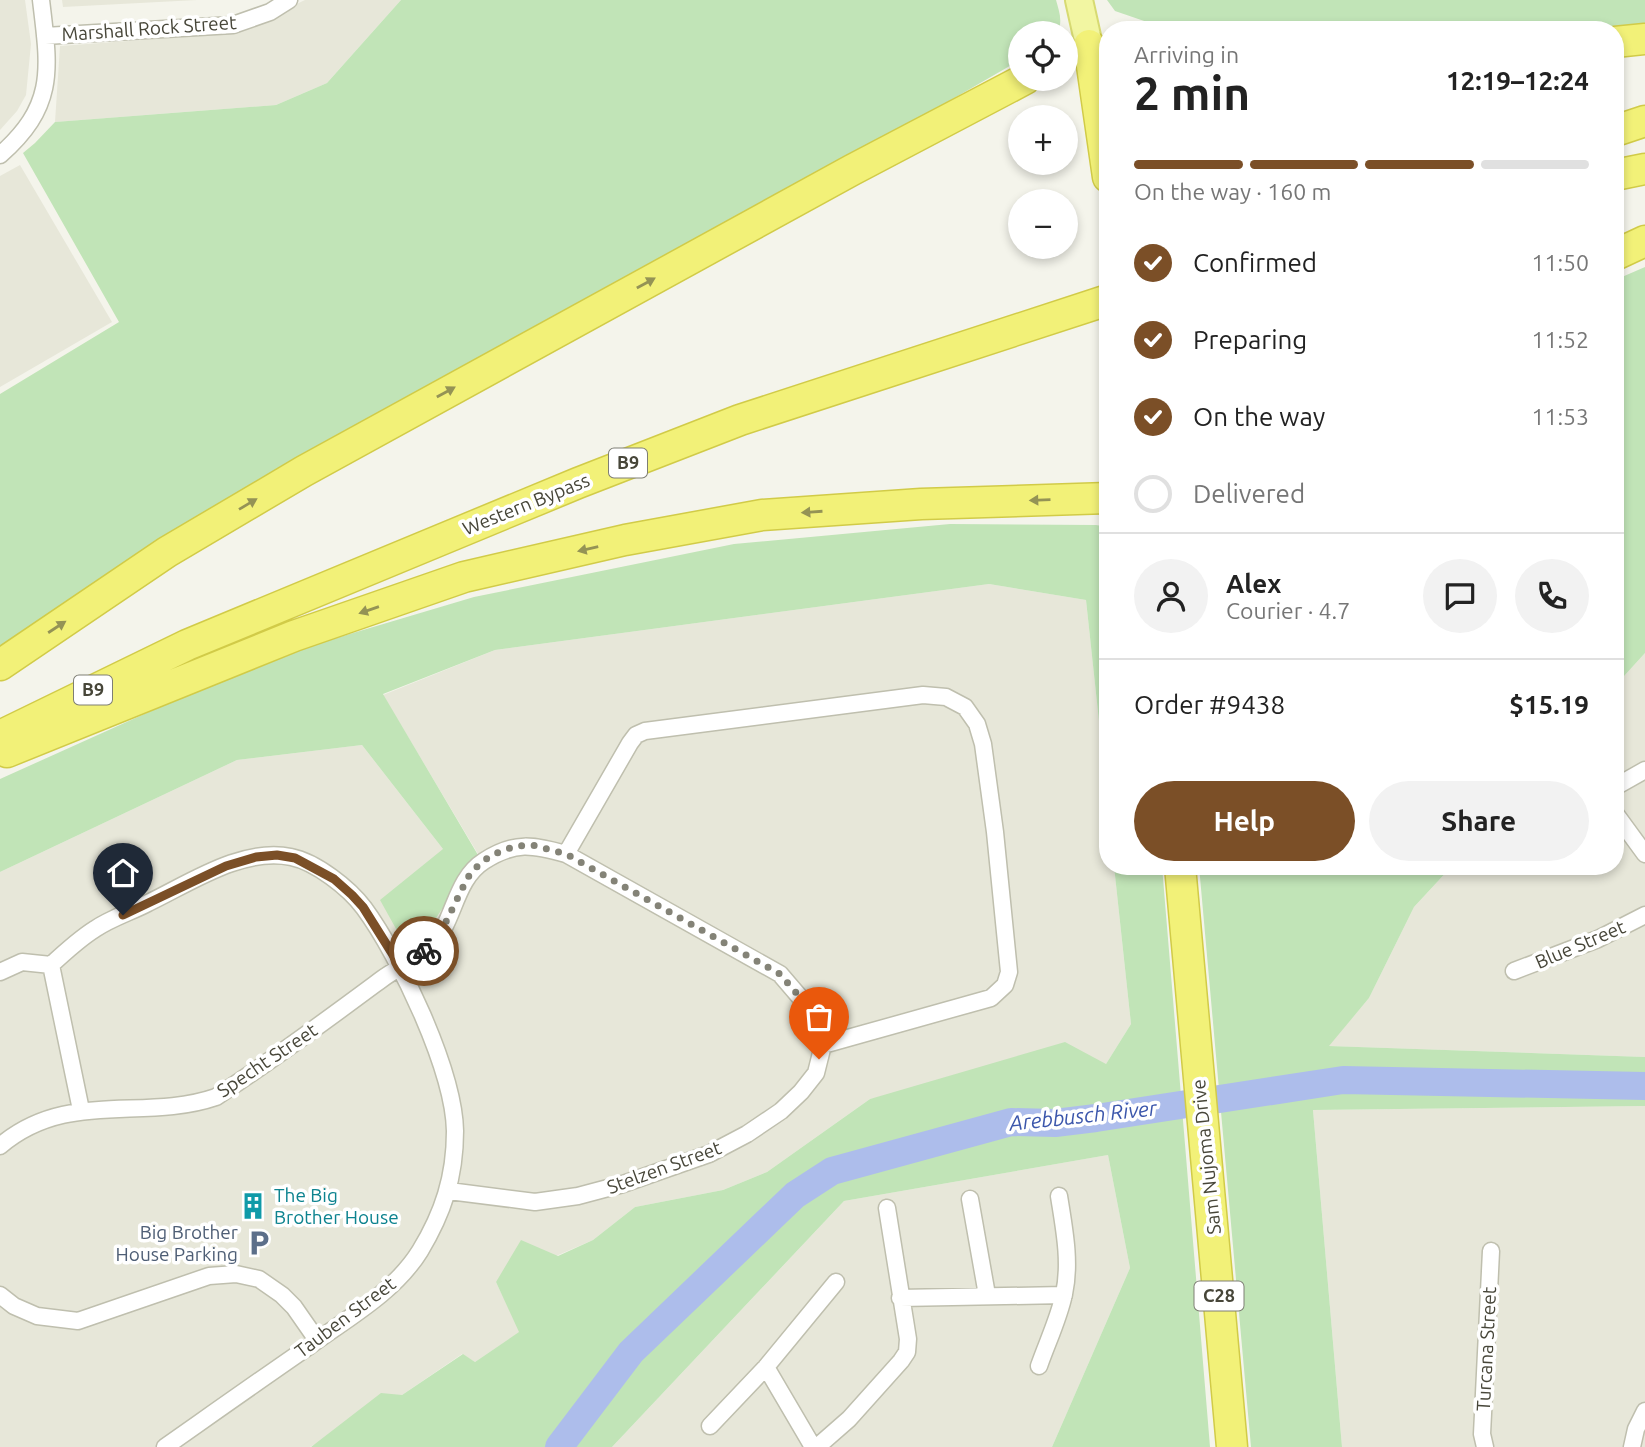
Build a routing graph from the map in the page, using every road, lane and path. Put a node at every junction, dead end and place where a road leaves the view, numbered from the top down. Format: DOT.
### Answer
graph roads {
  1 [pos="41,0"];
  2 [pos="289,0"];
  3 [pos="1079,0"];
  4 [pos="45,36"];
  5 [pos="1645,39"];
  6 [pos="1624,41"];
  7 [pos="1088,48"];
  8 [pos="1008,88"];
  9 [pos="1099,119"];
  10 [pos="1645,121"];
  11 [pos="1624,128"];
  12 [pos="0,155"];
  13 [pos="1645,169"];
  14 [pos="1624,174"];
  15 [pos="1645,241"];
  16 [pos="1624,252"];
  17 [pos="1099,303"];
  18 [pos="1099,498"];
  19 [pos="0,665"];
  20 [pos="0,736"];
  21 [pos="0,755"];
  22 [pos="1645,770"];
  23 [pos="1624,782"];
  24 [pos="1624,825"];
  25 [pos="566,854"];
  26 [pos="1645,854"];
  27 [pos="1181,875"];
  28 [pos="1645,915"];
  29 [pos="51,965"];
  30 [pos="400,966"];
  31 [pos="1514,971"];
  32 [pos="0,972"];
  33 [pos="823,1045"];
  34 [pos="81,1110"];
  35 [pos="0,1146"];
  36 [pos="449,1191"];
  37 [pos="1059,1196"];
  38 [pos="970,1199"];
  39 [pos="887,1208"];
  40 [pos="1491,1251"];
  41 [pos="836,1282"];
  42 [pos="0,1295"];
  43 [pos="987,1295"];
  44 [pos="1064,1295"];
  45 [pos="900,1298"];
  46 [pos="317,1340"];
  47 [pos="1039,1366"];
  48 [pos="766,1367"];
  49 [pos="1645,1411"];
  50 [pos="710,1426"];
  51 [pos="165,1447"];
  52 [pos="815,1447"];
  53 [pos="1232,1447"];
  54 [pos="1485,1447"];
  55 [pos="1632,1447"];
  1 -- 4 [label="street"];
  2 -- 4 [label="street, Marshall Rock Street"];
  3 -- 7 [label="main road"];
  4 -- 12 [label="street"];
  5 -- 6 [label="highway"];
  7 -- 9 [label="highway"];
  19 -- 8 [label="highway, one-way"];
  10 -- 11 [label="highway"];
  13 -- 14 [label="highway"];
  15 -- 16 [label="highway"];
  17 -- 20 [label="highway, Western Bypass / B9"];
  18 -- 21 [label="highway, one-way"];
  22 -- 23 [label="street"];
  24 -- 26 [label="street"];
  25 -- 30 [label="street"];
  25 -- 33 [label="street"];
  25 -- 33 [label="street"];
  27 -- 53 [label="highway, Sam Nujoma Drive / C28"];
  28 -- 31 [label="street, Blue Street"];
  29 -- 30 [label="street, Tauben Street"];
  29 -- 32 [label="street"];
  29 -- 34 [label="street"];
  30 -- 34 [label="street, Specht Street"];
  30 -- 36 [label="street, Tauben Street"];
  33 -- 36 [label="street, Stelzen Street"];
  34 -- 35 [label="street, Specht Street"];
  36 -- 46 [label="street, Tauben Street"];
  37 -- 44 [label="street"];
  38 -- 43 [label="street"];
  39 -- 45 [label="street"];
  40 -- 54 [label="street, Turcana Street"];
  41 -- 48 [label="street"];
  42 -- 46 [label="street"];
  43 -- 44 [label="street"];
  43 -- 45 [label="street"];
  44 -- 47 [label="street"];
  45 -- 52 [label="street"];
  46 -- 51 [label="street, Tauben Street"];
  48 -- 50 [label="street"];
  48 -- 52 [label="street"];
  49 -- 55 [label="street"];
}
